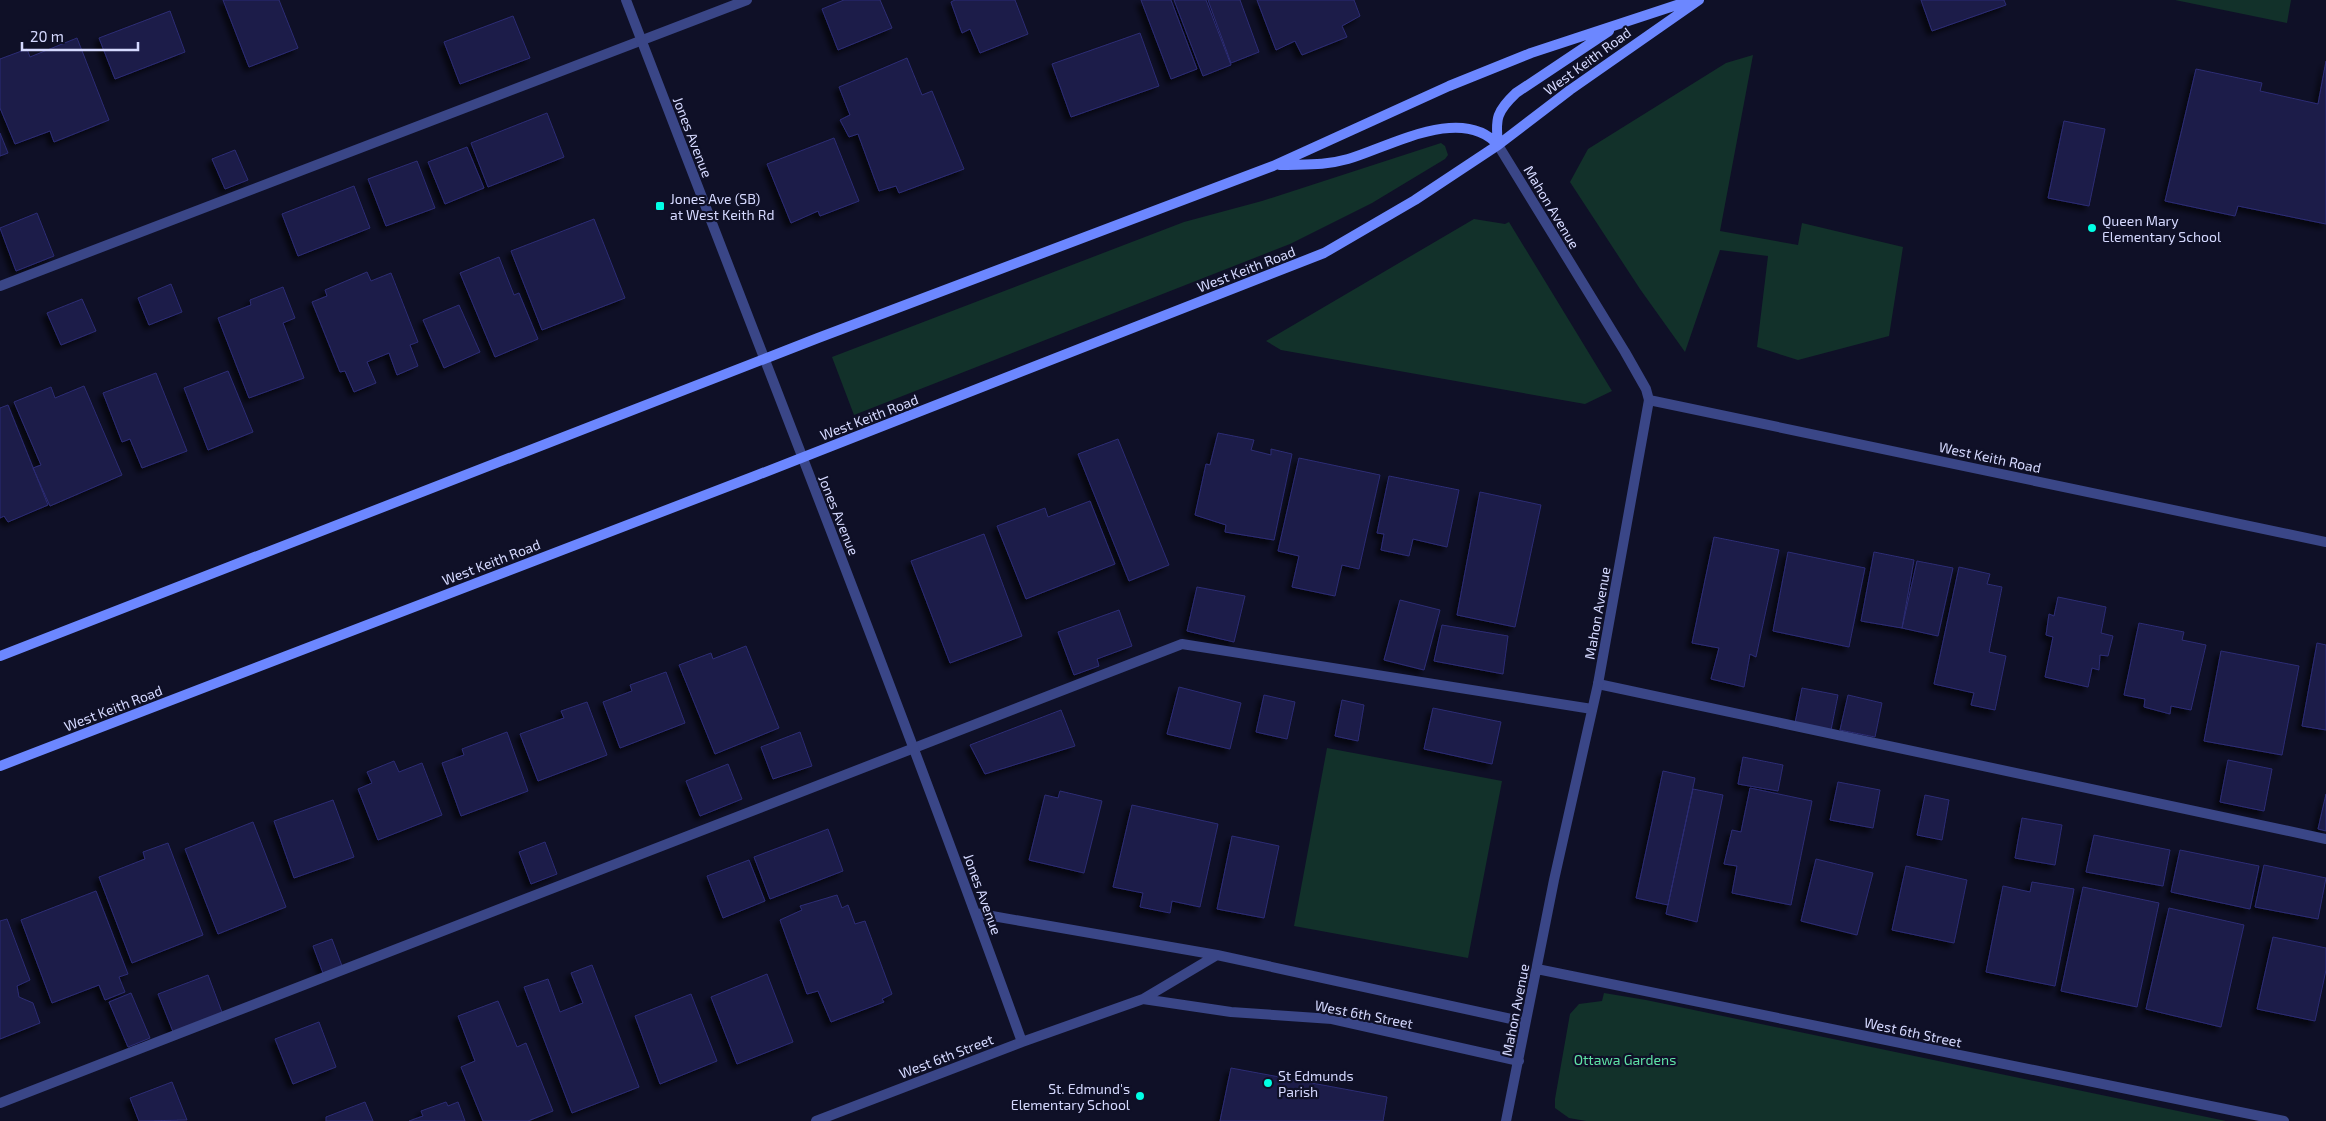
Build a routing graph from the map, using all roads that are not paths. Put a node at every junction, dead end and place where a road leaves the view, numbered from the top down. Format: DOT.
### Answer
graph roads {
  1 [pos="626,0"];
  2 [pos="747,0"];
  3 [pos="1693,0"];
  4 [pos="1699,0"];
  5 [pos="1620,23"];
  6 [pos="642,41"];
  7 [pos="1498,145"];
  8 [pos="1273,166"];
  9 [pos="0,286"];
  10 [pos="764,360"];
  11 [pos="1648,400"];
  12 [pos="801,458"];
  13 [pos="2326,542"];
  14 [pos="0,656"];
  15 [pos="1598,684"];
  16 [pos="1592,709"];
  17 [pos="915,747"];
  18 [pos="0,766"];
  19 [pos="2326,839"];
  20 [pos="975,913"];
  21 [pos="1217,955"];
  22 [pos="1536,969"];
  23 [pos="1143,1000"];
  24 [pos="1525,1022"];
  25 [pos="1022,1042"];
  26 [pos="1519,1061"];
  27 [pos="0,1103"];
  28 [pos="816,1121"];
  29 [pos="1506,1121"];
  30 [pos="2284,1121"];
  1 -- 6 [label="street, Jones Avenue"];
  2 -- 6 [label="street"];
  3 -- 5 [label="main road, West Keith Road"];
  4 -- 7 [label="main road, West Keith Road"];
  5 -- 7 [label="main road"];
  5 -- 8 [label="main road, West Keith Road"];
  6 -- 9 [label="street"];
  6 -- 10 [label="street, Jones Avenue"];
  7 -- 8 [label="main road"];
  7 -- 11 [label="street, Mahon Avenue"];
  7 -- 12 [label="main road, West Keith Road"];
  8 -- 10 [label="main road, West Keith Road"];
  10 -- 12 [label="street, Jones Avenue"];
  10 -- 14 [label="main road, West Keith Road"];
  11 -- 13 [label="street, West Keith Road"];
  11 -- 15 [label="street, Mahon Avenue"];
  12 -- 17 [label="street, Jones Avenue"];
  12 -- 18 [label="main road, West Keith Road"];
  15 -- 16 [label="street, Mahon Avenue"];
  15 -- 19 [label="street"];
  16 -- 17 [label="street"];
  16 -- 22 [label="street, Mahon Avenue"];
  17 -- 20 [label="street, Jones Avenue"];
  17 -- 27 [label="street"];
  20 -- 21 [label="street, West 6th Street"];
  20 -- 25 [label="street, Jones Avenue"];
  21 -- 23 [label="street, West 6th Street"];
  21 -- 24 [label="street, West 6th Street"];
  22 -- 24 [label="street, Mahon Avenue"];
  22 -- 30 [label="street, West 6th Street"];
  23 -- 25 [label="street, West 6th Street"];
  23 -- 26 [label="street, West 6th Street"];
  24 -- 26 [label="street, Mahon Avenue"];
  25 -- 28 [label="street, West 6th Street"];
  26 -- 29 [label="street, Mahon Avenue"];
}
